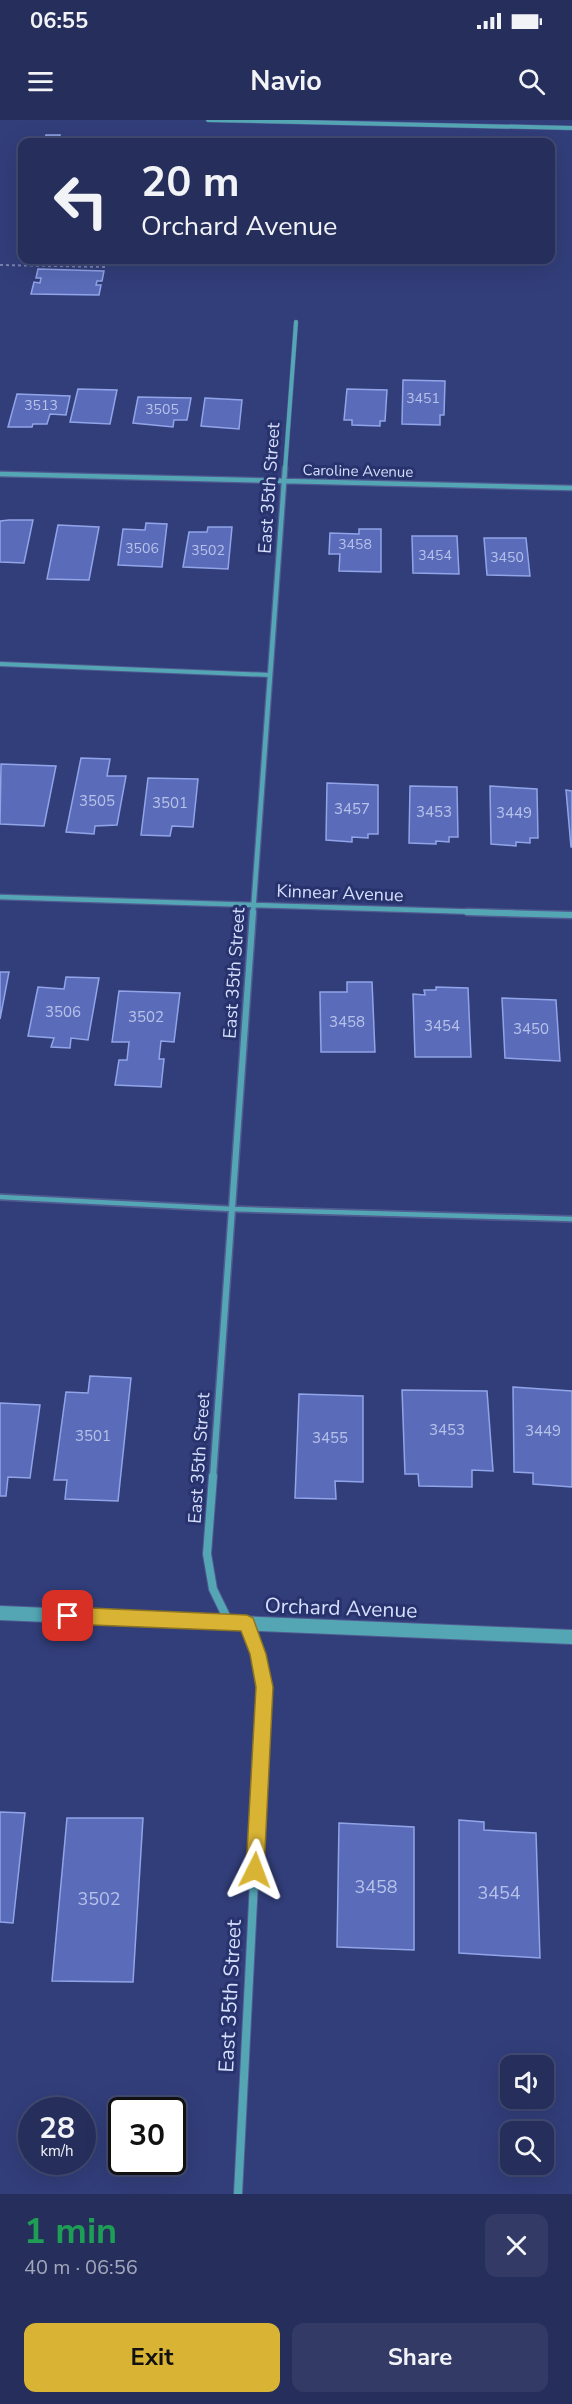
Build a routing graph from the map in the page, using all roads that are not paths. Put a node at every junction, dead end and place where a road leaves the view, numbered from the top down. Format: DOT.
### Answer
graph roads {
  1 [pos="208,120"];
  2 [pos="572,128"];
  3 [pos="296,322"];
  4 [pos="0,474"];
  5 [pos="284,481"];
  6 [pos="572,488"];
  7 [pos="0,664"];
  8 [pos="270,675"];
  9 [pos="0,897"];
  10 [pos="254,905"];
  11 [pos="572,915"];
  12 [pos="0,1197"];
  13 [pos="232,1209"];
  14 [pos="572,1219"];
  15 [pos="0,1613"];
  16 [pos="229,1622"];
  17 [pos="247,1623"];
  18 [pos="572,1637"];
  19 [pos="238,2194"];
  1 -- 2 [label="street"];
  3 -- 5 [label="street, East 35th Street"];
  4 -- 5 [label="street, Caroline Avenue"];
  5 -- 6 [label="street, Caroline Avenue"];
  5 -- 8 [label="street, East 35th Street"];
  7 -- 8 [label="lane"];
  8 -- 10 [label="street, East 35th Street"];
  9 -- 10 [label="street, Kinnear Avenue"];
  10 -- 11 [label="street, Kinnear Avenue"];
  10 -- 13 [label="street, East 35th Street"];
  12 -- 13 [label="lane"];
  13 -- 14 [label="lane"];
  13 -- 16 [label="street, East 35th Street"];
  15 -- 16 [label="street, Orchard Avenue"];
  16 -- 17 [label="street, Orchard Avenue"];
  17 -- 18 [label="street, Orchard Avenue"];
  17 -- 19 [label="street, East 35th Street"];
}
